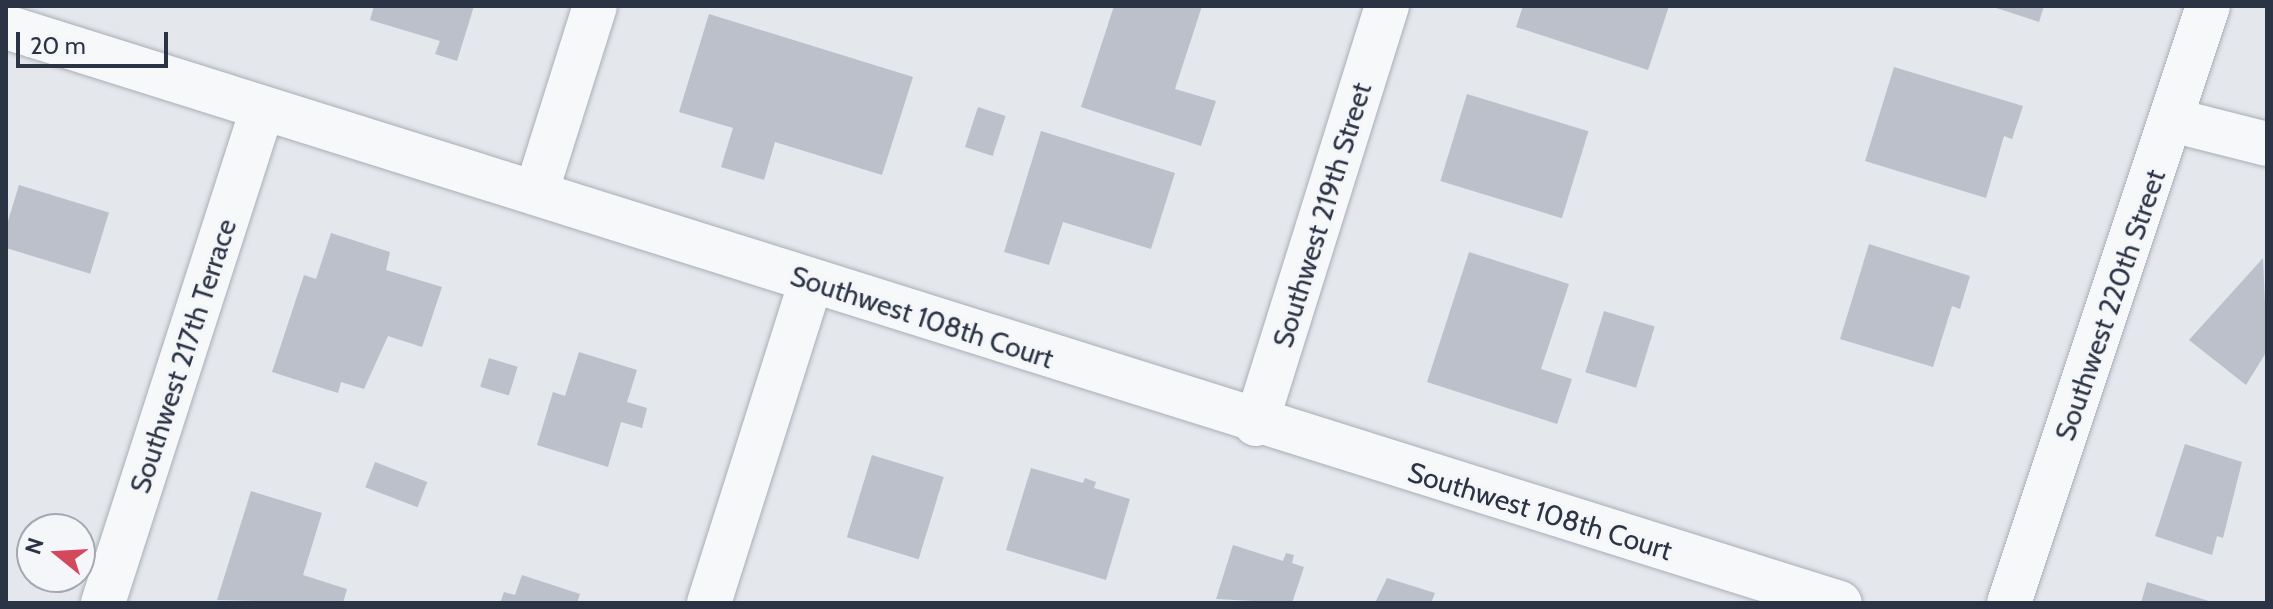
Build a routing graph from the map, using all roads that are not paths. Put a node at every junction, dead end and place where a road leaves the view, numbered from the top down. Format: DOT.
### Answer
graph roads {
  1 [pos="595,6"];
  2 [pos="1387,6"];
  3 [pos="2208,6"];
  4 [pos="6,27"];
  5 [pos="262,110"];
  6 [pos="2172,120"];
  7 [pos="2267,144"];
  8 [pos="536,193"];
  9 [pos="811,282"];
  10 [pos="1256,424"];
  11 [pos="103,603"];
  12 [pos="709,603"];
  13 [pos="1840,603"];
  14 [pos="2009,603"];
  1 -- 8 [label="street"];
  2 -- 10 [label="street, Southwest 219th Street"];
  3 -- 6 [label="street, Southwest 220th Street"];
  4 -- 5 [label="street, Southwest 108th Court"];
  5 -- 8 [label="street, Southwest 108th Court"];
  5 -- 11 [label="street, Southwest 217th Terrace"];
  6 -- 7 [label="street"];
  6 -- 14 [label="street, Southwest 220th Street"];
  8 -- 9 [label="street, Southwest 108th Court"];
  9 -- 10 [label="street, Southwest 108th Court"];
  9 -- 12 [label="street"];
  10 -- 13 [label="street, Southwest 108th Court"];
}
